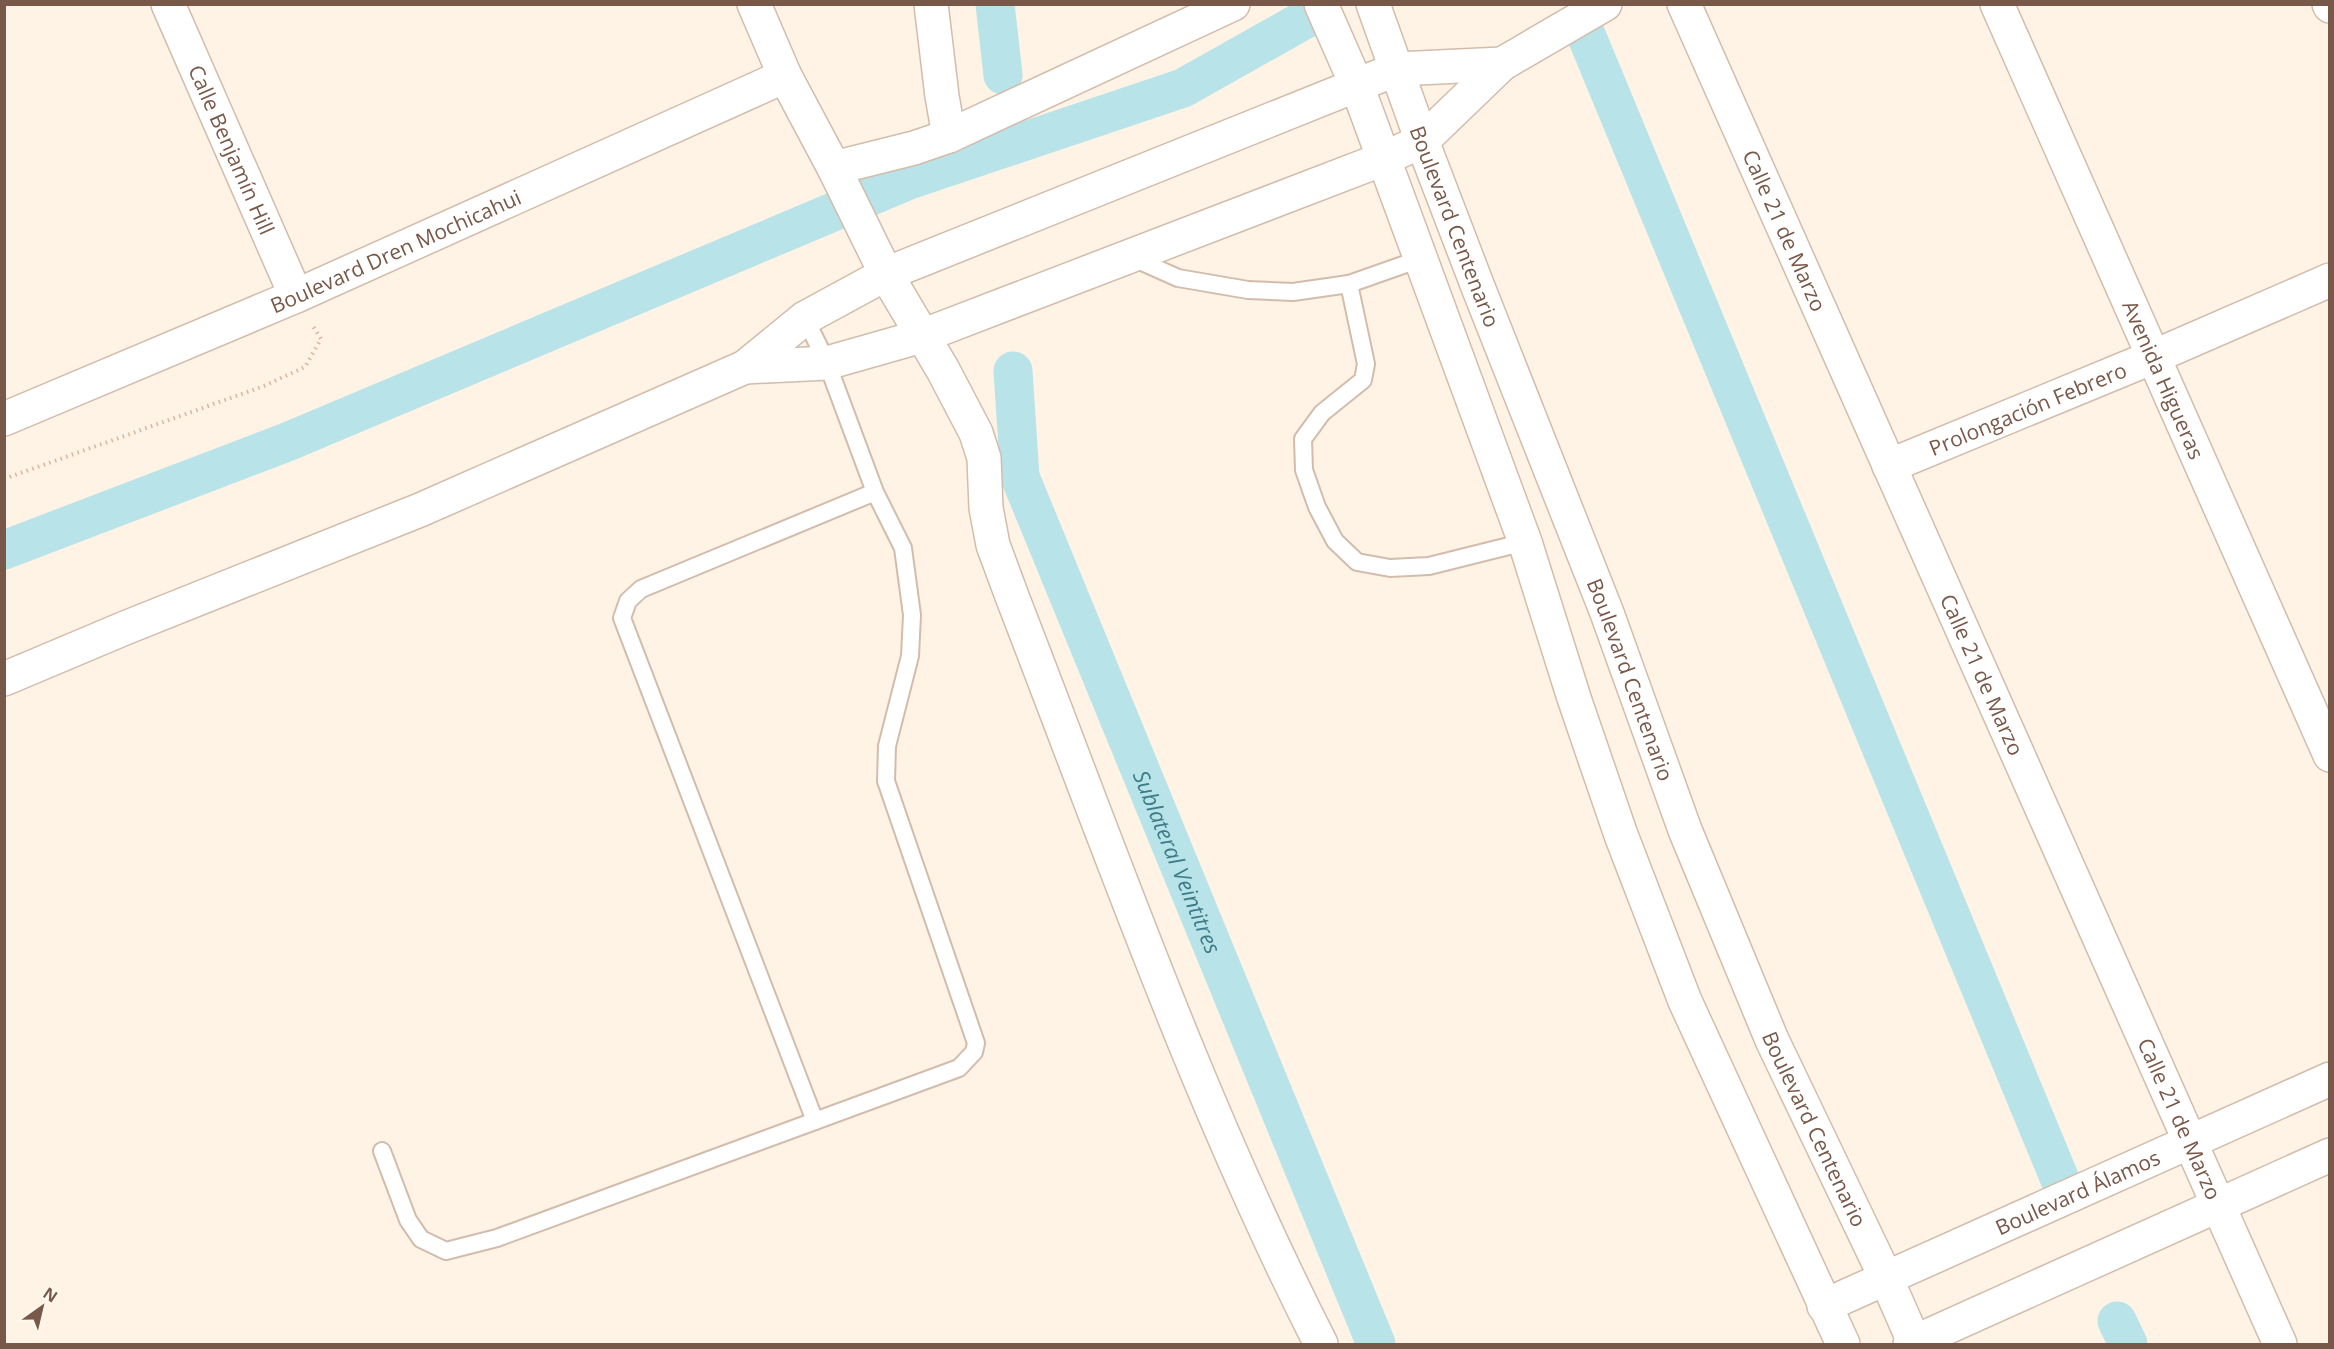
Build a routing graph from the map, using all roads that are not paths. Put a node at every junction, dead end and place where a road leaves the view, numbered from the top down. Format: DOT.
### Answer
graph roads {
  1 [pos="168,4"];
  2 [pos="754,4"];
  3 [pos="931,4"];
  4 [pos="1233,4"];
  5 [pos="1321,4"];
  6 [pos="1373,4"];
  7 [pos="1605,4"];
  8 [pos="1684,4"];
  9 [pos="1997,4"];
  10 [pos="1502,64"];
  11 [pos="1397,69"];
  12 [pos="785,76"];
  13 [pos="1357,86"];
  14 [pos="950,136"];
  15 [pos="1422,141"];
  16 [pos="1383,159"];
  17 [pos="837,175"];
  18 [pos="1128,256"];
  19 [pos="1420,259"];
  20 [pos="886,274"];
  21 [pos="2330,280"];
  22 [pos="1349,284"];
  23 [pos="296,296"];
  24 [pos="805,318"];
  25 [pos="922,336"];
  26 [pos="2153,357"];
  27 [pos="827,363"];
  28 [pos="745,367"];
  29 [pos="4,419"];
  30 [pos="1889,466"];
  31 [pos="875,492"];
  32 [pos="1525,542"];
  33 [pos="4,679"];
  34 [pos="2330,755"];
  35 [pos="2330,1078"];
  36 [pos="815,1121"];
  37 [pos="2189,1142"];
  38 [pos="382,1151"];
  39 [pos="2330,1155"];
  40 [pos="2218,1206"];
  41 [pos="1886,1278"];
  42 [pos="1824,1306"];
  43 [pos="1321,1344"];
  44 [pos="1843,1344"];
  45 [pos="1913,1344"];
  46 [pos="2280,1344"];
  1 -- 23 [label="street, Calle Benjamín Hill"];
  2 -- 12 [label="street"];
  3 -- 14 [label="street"];
  4 -- 14 [label="street"];
  5 -- 13 [label="street, Boulevard Centenario"];
  6 -- 11 [label="street, Boulevard Centenario"];
  7 -- 10 [label="street"];
  8 -- 30 [label="street, Calle 21 de Marzo"];
  9 -- 26 [label="street, Avenida Higueras"];
  10 -- 11 [label="street"];
  10 -- 15 [label="street"];
  11 -- 13 [label="street"];
  11 -- 15 [label="street, Boulevard Centenario"];
  12 -- 17 [label="street"];
  12 -- 23 [label="street, Boulevard Dren Mochicahui"];
  13 -- 16 [label="street, Boulevard Centenario"];
  13 -- 20 [label="street"];
  14 -- 17 [label="street"];
  15 -- 16 [label="street"];
  15 -- 41 [label="street, Boulevard Centenario"];
  16 -- 18 [label="street"];
  16 -- 19 [label="street, Boulevard Centenario"];
  17 -- 20 [label="street"];
  18 -- 22 [label="lane"];
  18 -- 25 [label="street"];
  19 -- 22 [label="lane"];
  19 -- 32 [label="street, Boulevard Centenario"];
  20 -- 24 [label="street"];
  20 -- 25 [label="street"];
  21 -- 26 [label="street, Prolongación Febrero"];
  22 -- 32 [label="lane"];
  23 -- 29 [label="street, Boulevard Dren Mochicahui"];
  24 -- 27 [label="lane"];
  24 -- 28 [label="street"];
  25 -- 27 [label="street"];
  25 -- 43 [label="street"];
  26 -- 30 [label="street, Prolongación Febrero"];
  26 -- 34 [label="street, Avenida Higueras"];
  27 -- 28 [label="street"];
  27 -- 31 [label="lane"];
  28 -- 33 [label="street"];
  30 -- 37 [label="street, Calle 21 de Marzo"];
  31 -- 36 [label="lane"];
  31 -- 36 [label="lane"];
  32 -- 42 [label="street, Boulevard Centenario"];
  35 -- 37 [label="street, Boulevard Álamos"];
  36 -- 38 [label="lane"];
  37 -- 40 [label="street, Calle 21 de Marzo"];
  37 -- 41 [label="street, Boulevard Álamos"];
  39 -- 40 [label="street"];
  40 -- 45 [label="street"];
  40 -- 46 [label="street, Calle 21 de Marzo"];
  41 -- 42 [label="street, Boulevard Álamos"];
  41 -- 45 [label="street, Boulevard Centenario"];
  42 -- 44 [label="street, Boulevard Centenario"];
}
